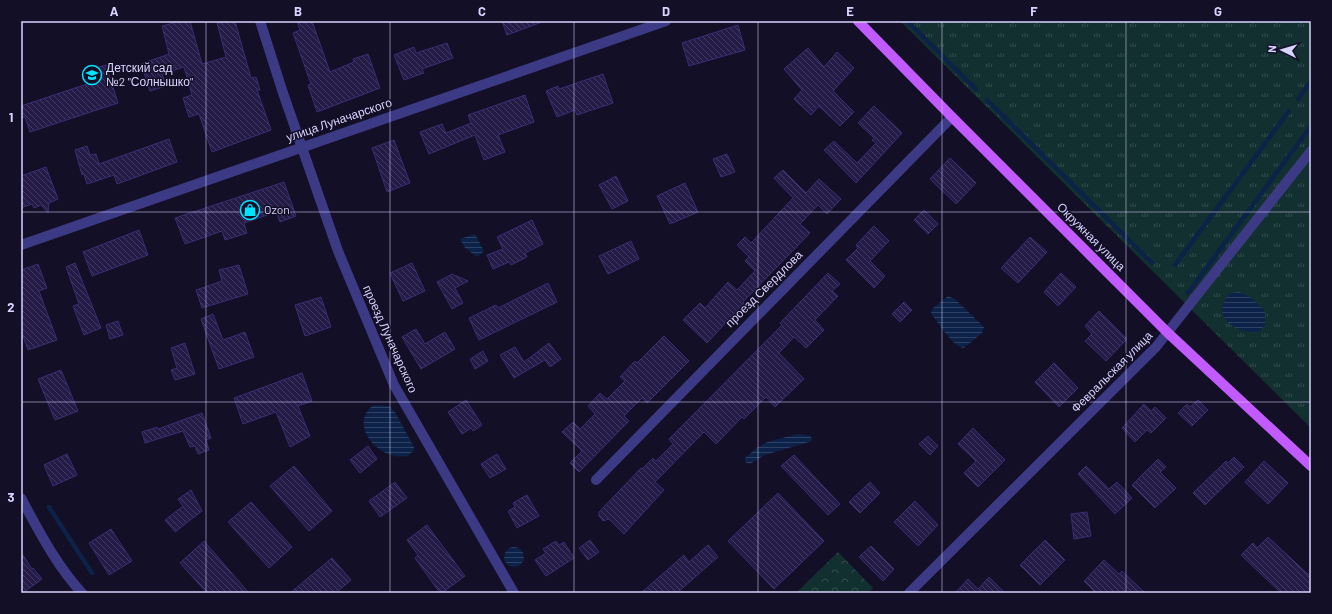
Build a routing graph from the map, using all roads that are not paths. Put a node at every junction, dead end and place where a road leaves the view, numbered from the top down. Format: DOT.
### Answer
graph roads {
  1 [pos="260,21"];
  2 [pos="666,21"];
  3 [pos="858,21"];
  4 [pos="952,117"];
  5 [pos="303,146"];
  6 [pos="1311,151"];
  7 [pos="21,245"];
  8 [pos="1168,333"];
  9 [pos="1311,466"];
  10 [pos="596,480"];
  11 [pos="21,498"];
  12 [pos="82,593"];
  13 [pos="514,593"];
  14 [pos="909,593"];
  1 -- 5 [label="street, проезд Луначарского"];
  2 -- 5 [label="street, улица Луначарского"];
  3 -- 4 [label="main road, Окружная улица"];
  4 -- 8 [label="main road, Окружная улица"];
  4 -- 10 [label="street, проезд Свердлова"];
  5 -- 7 [label="street, улица Луначарского"];
  5 -- 13 [label="street, проезд Луначарского"];
  6 -- 8 [label="street, Февральская улица"];
  8 -- 9 [label="main road, Окружная улица"];
  8 -- 14 [label="street, Февральская улица"];
  11 -- 12 [label="street"];
}
